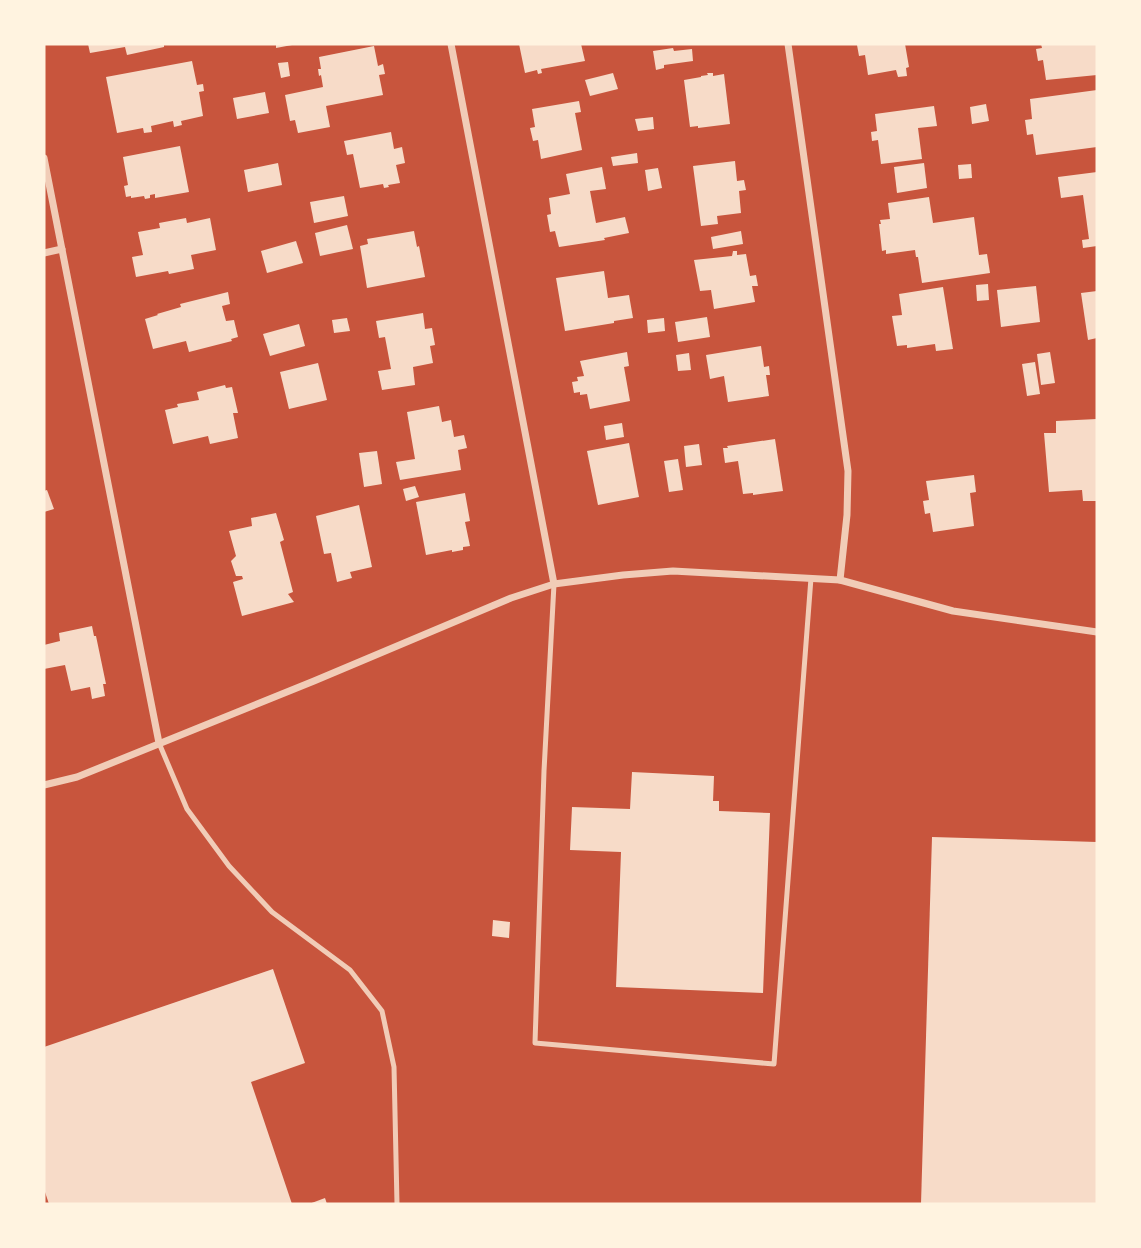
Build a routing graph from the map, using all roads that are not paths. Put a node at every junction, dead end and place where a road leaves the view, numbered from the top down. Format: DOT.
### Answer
graph roads {
  1 [pos="451,44"];
  2 [pos="788,44"];
  3 [pos="44,158"];
  4 [pos="62,249"];
  5 [pos="44,253"];
  6 [pos="811,578"];
  7 [pos="840,580"];
  8 [pos="554,584"];
  9 [pos="1097,632"];
  10 [pos="159,743"];
  11 [pos="44,785"];
  12 [pos="397,1204"];
  1 -- 8 [label="street"];
  2 -- 7 [label="street"];
  3 -- 4 [label="street"];
  4 -- 5 [label="street"];
  4 -- 10 [label="street"];
  6 -- 7 [label="street"];
  6 -- 8 [label="street"];
  6 -- 8 [label="lane"];
  7 -- 9 [label="street"];
  8 -- 10 [label="street"];
  10 -- 11 [label="street"];
  10 -- 12 [label="lane"];
}
